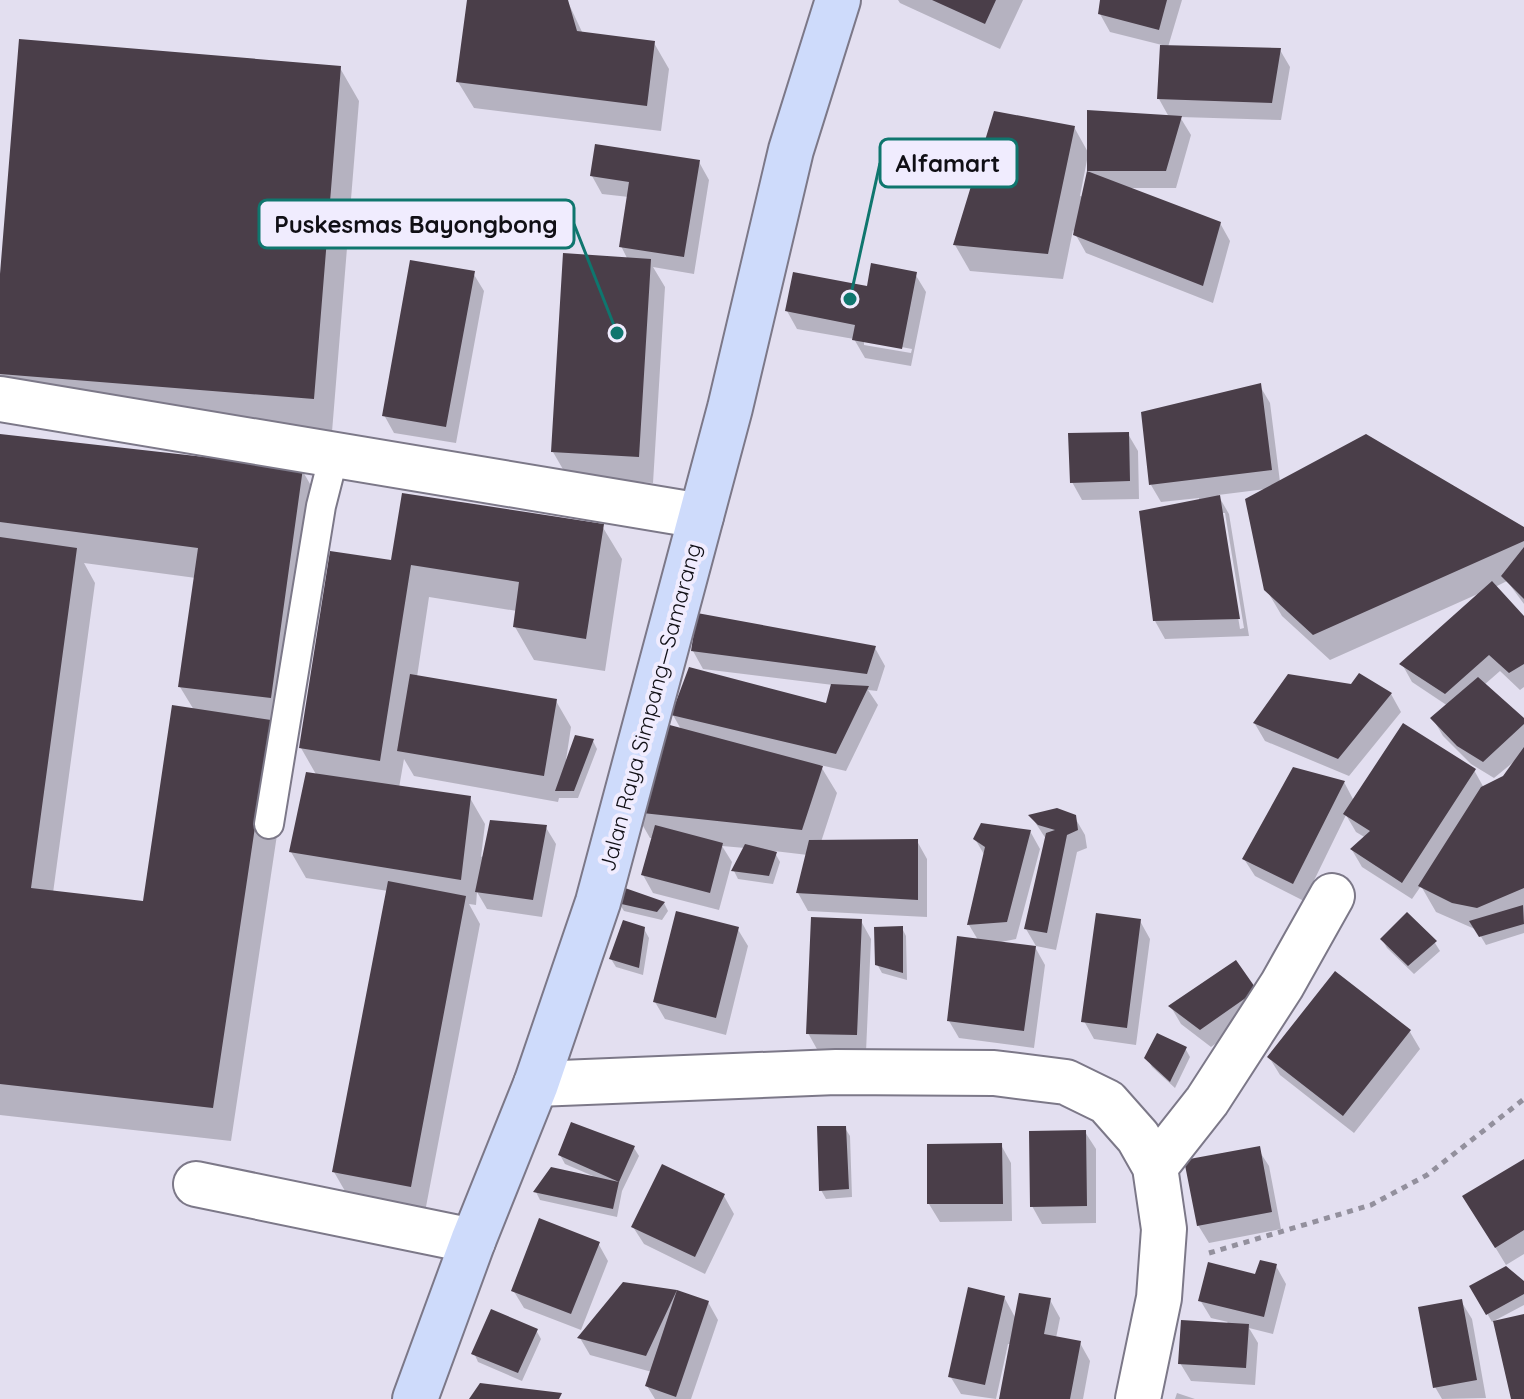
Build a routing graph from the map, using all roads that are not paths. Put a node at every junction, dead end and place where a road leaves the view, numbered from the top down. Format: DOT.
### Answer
graph roads {
  1 [pos="838,0"];
  2 [pos="0,399"];
  3 [pos="334,455"];
  4 [pos="701,516"];
  5 [pos="269,824"];
  6 [pos="1332,896"];
  7 [pos="536,1084"];
  8 [pos="1155,1167"];
  9 [pos="196,1184"];
  10 [pos="473,1241"];
  11 [pos="415,1399"];
  12 [pos="1138,1399"];
  1 -- 4 [label="main road, Jalan Raya Simpang—Samarang"];
  2 -- 3 [label="street"];
  3 -- 4 [label="street"];
  3 -- 5 [label="lane"];
  4 -- 7 [label="main road, Jalan Raya Simpang—Samarang"];
  6 -- 8 [label="street"];
  7 -- 8 [label="street"];
  7 -- 10 [label="main road, Jalan Raya Simpang—Samarang"];
  8 -- 12 [label="street"];
  9 -- 10 [label="street"];
  10 -- 11 [label="main road, Jalan Raya Simpang—Samarang"];
}
